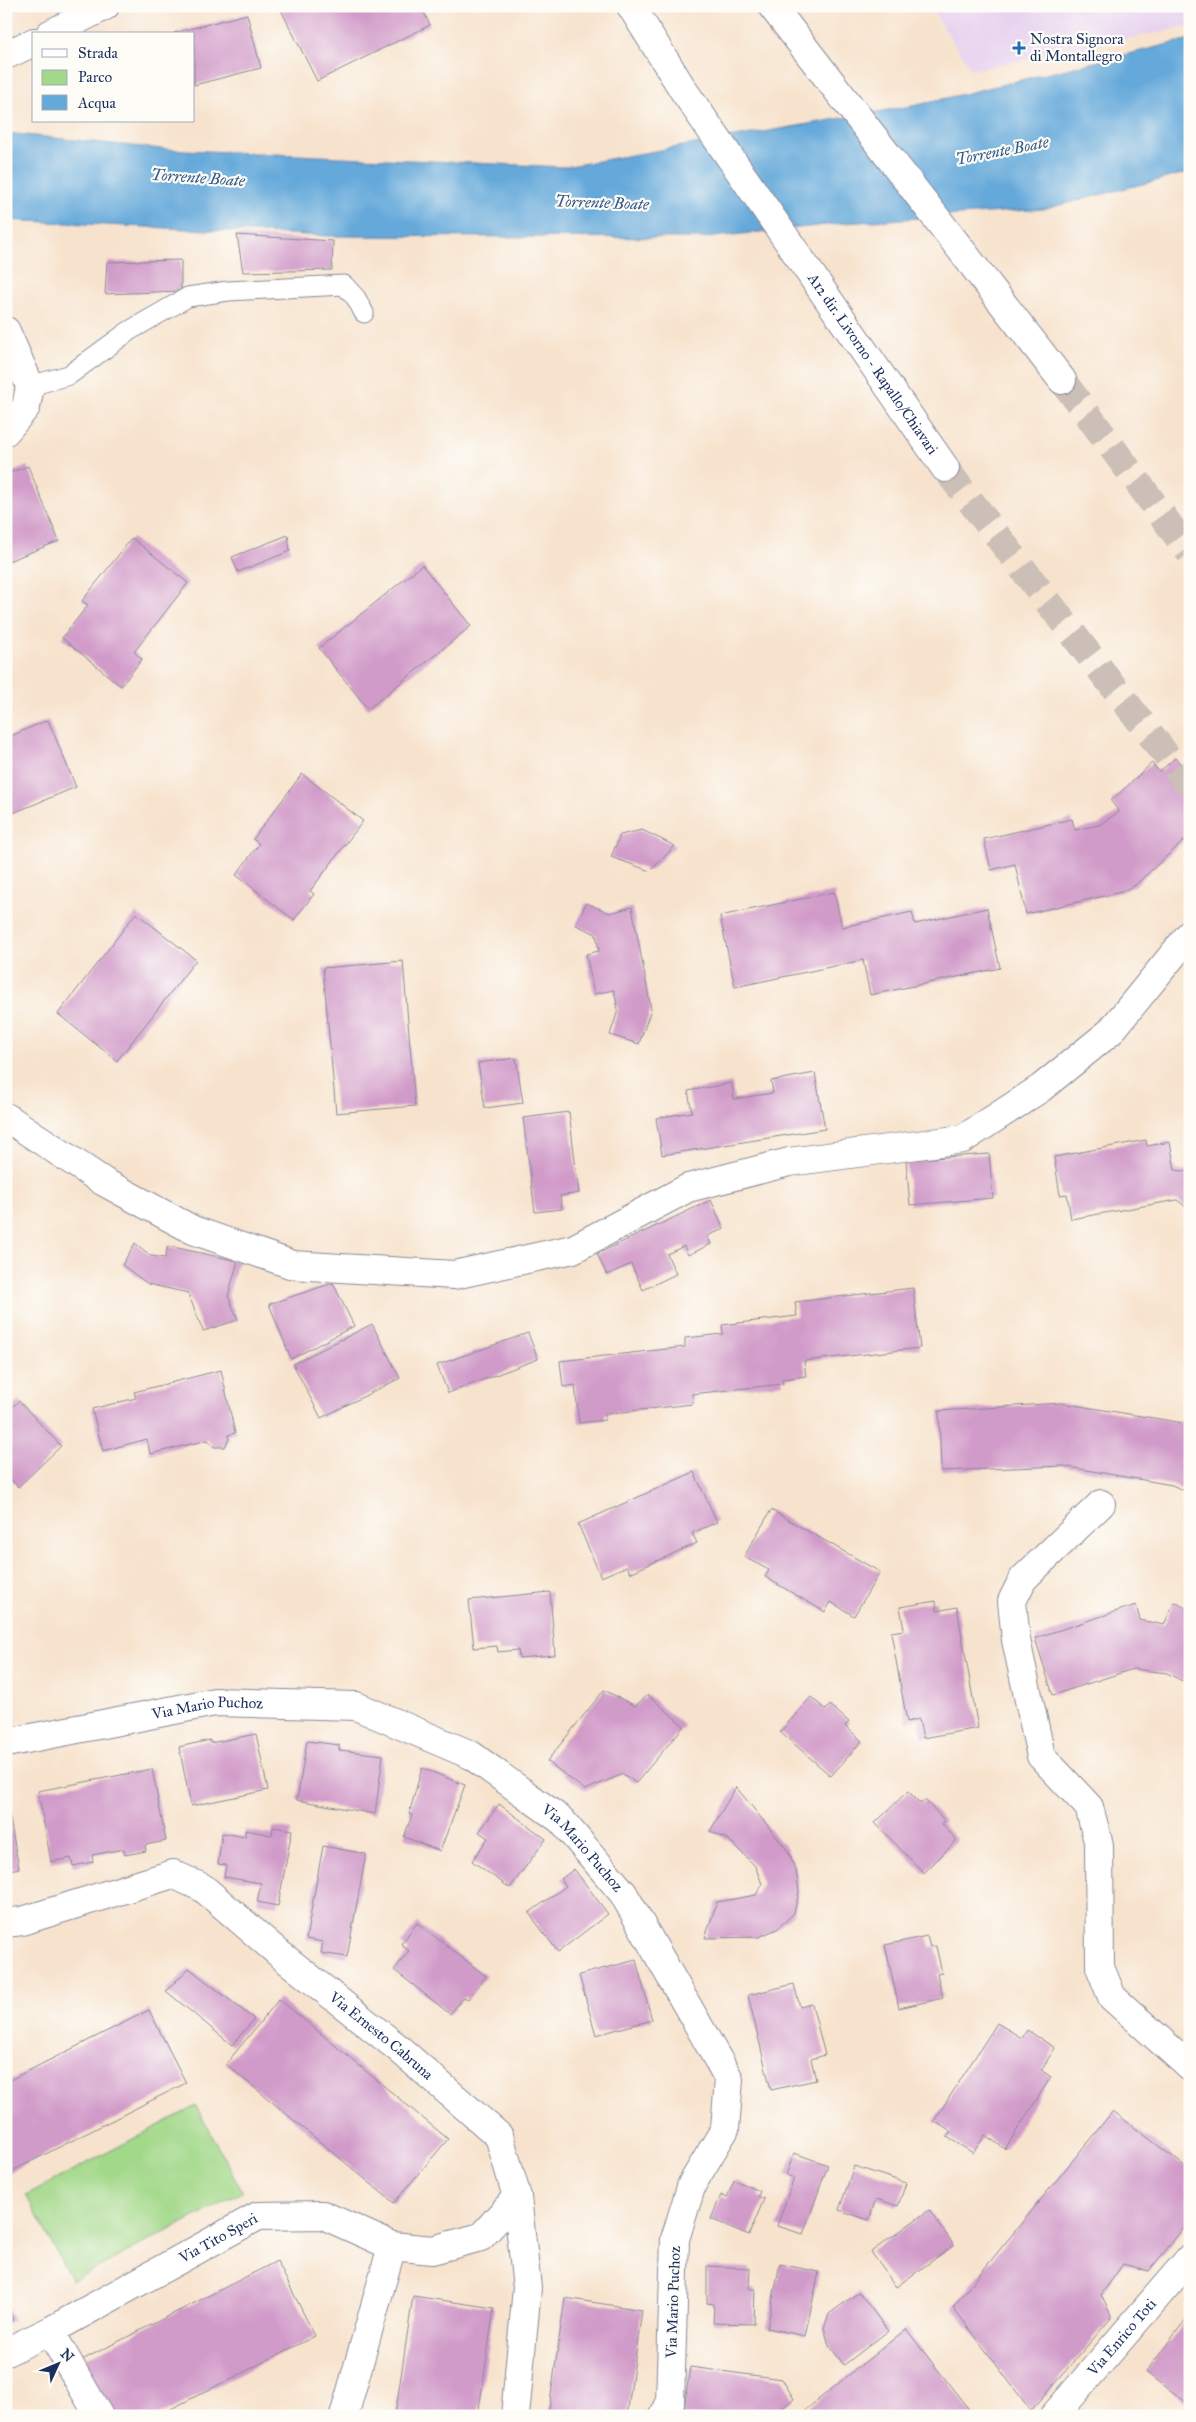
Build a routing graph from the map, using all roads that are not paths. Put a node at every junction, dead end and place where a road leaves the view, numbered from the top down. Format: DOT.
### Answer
graph roads {
  1 [pos="105,6"];
  2 [pos="631,6"];
  3 [pos="772,6"];
  4 [pos="54,32"];
  5 [pos="32,43"];
  6 [pos="6,56"];
  7 [pos="364,313"];
  8 [pos="6,331"];
  9 [pos="1062,380"];
  10 [pos="30,386"];
  11 [pos="6,431"];
  12 [pos="945,468"];
  13 [pos="1190,934"];
  14 [pos="6,1117"];
  15 [pos="1101,1504"];
  16 [pos="6,1743"];
  17 [pos="6,1922"];
  18 [pos="1190,2067"];
  19 [pos="517,2197"];
  20 [pos="392,2246"];
  21 [pos="1190,2258"];
  22 [pos="50,2331"];
  23 [pos="6,2352"];
  24 [pos="99,2416"];
  25 [pos="344,2416"];
  26 [pos="515,2416"];
  27 [pos="664,2416"];
  28 [pos="1054,2416"];
  1 -- 4 [label="main road"];
  2 -- 12 [label="main road, A12 dir. Livorno - Rapallo/Chiavari"];
  3 -- 9 [label="main road"];
  5 -- 6 [label="main road"];
  7 -- 10 [label="lane"];
  8 -- 10 [label="main road"];
  10 -- 11 [label="main road"];
  13 -- 14 [label="main road"];
  15 -- 18 [label="main road"];
  16 -- 27 [label="main road, Via Mario Puchoz"];
  17 -- 19 [label="main road, Via Ernesto Cabruna"];
  19 -- 20 [label="main road, Via Tito Speri"];
  19 -- 26 [label="main road, Via Ernesto Cabruna"];
  20 -- 22 [label="main road, Via Tito Speri"];
  20 -- 25 [label="main road"];
  21 -- 28 [label="main road, Via Enrico Toti"];
  22 -- 23 [label="main road, Via Tito Speri"];
  22 -- 24 [label="main road"];
}
